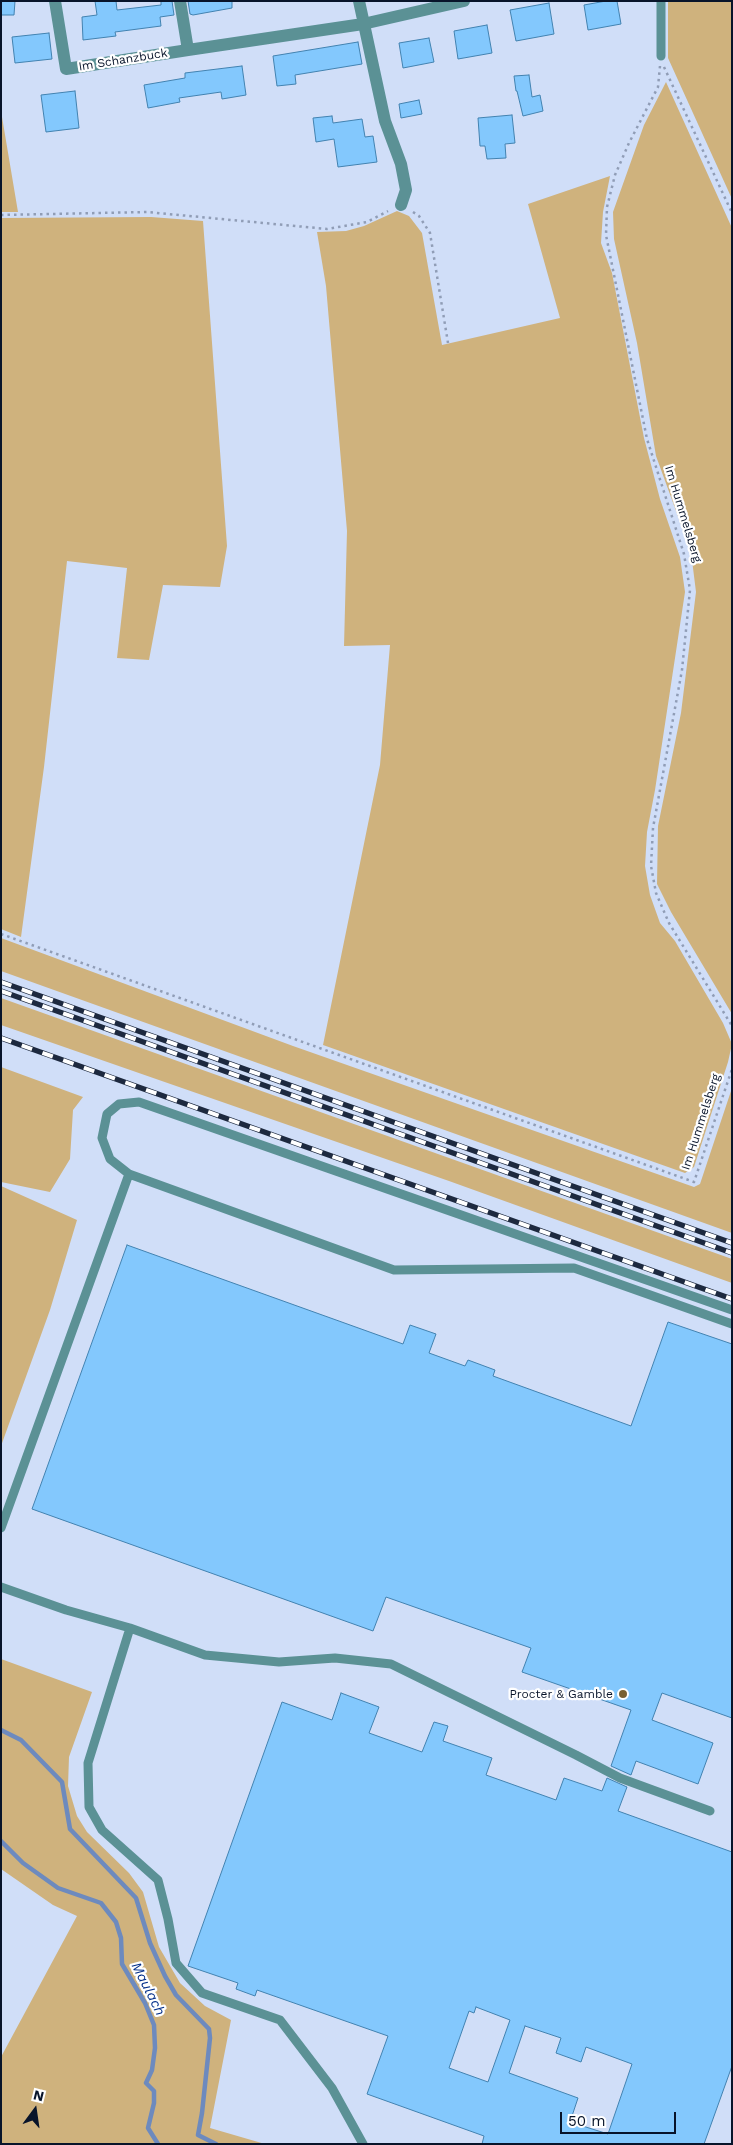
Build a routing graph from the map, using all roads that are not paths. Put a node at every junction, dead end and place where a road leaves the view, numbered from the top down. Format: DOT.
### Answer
graph roads {
  1 [pos="55,1"];
  2 [pos="180,1"];
  3 [pos="360,1"];
  4 [pos="464,1"];
  5 [pos="661,1"];
  6 [pos="363,24"];
  7 [pos="188,50"];
  8 [pos="661,56"];
  9 [pos="401,205"];
  10 [pos="129,1174"];
  11 [pos="732,1310"];
  12 [pos="732,1324"];
  13 [pos="1,1528"];
  14 [pos="1,1587"];
  15 [pos="130,1628"];
  16 [pos="710,1811"];
  17 [pos="363,2144"];
  1 -- 7 [label="street, Im Schanzbuck"];
  2 -- 7 [label="street"];
  3 -- 6 [label="street"];
  4 -- 6 [label="street, Im Schanzbuck"];
  5 -- 8 [label="lane"];
  6 -- 7 [label="street, Im Schanzbuck"];
  6 -- 9 [label="street"];
  10 -- 11 [label="lane"];
  10 -- 12 [label="lane"];
  10 -- 13 [label="lane"];
  14 -- 15 [label="lane"];
  15 -- 16 [label="lane"];
  15 -- 17 [label="lane"];
}
